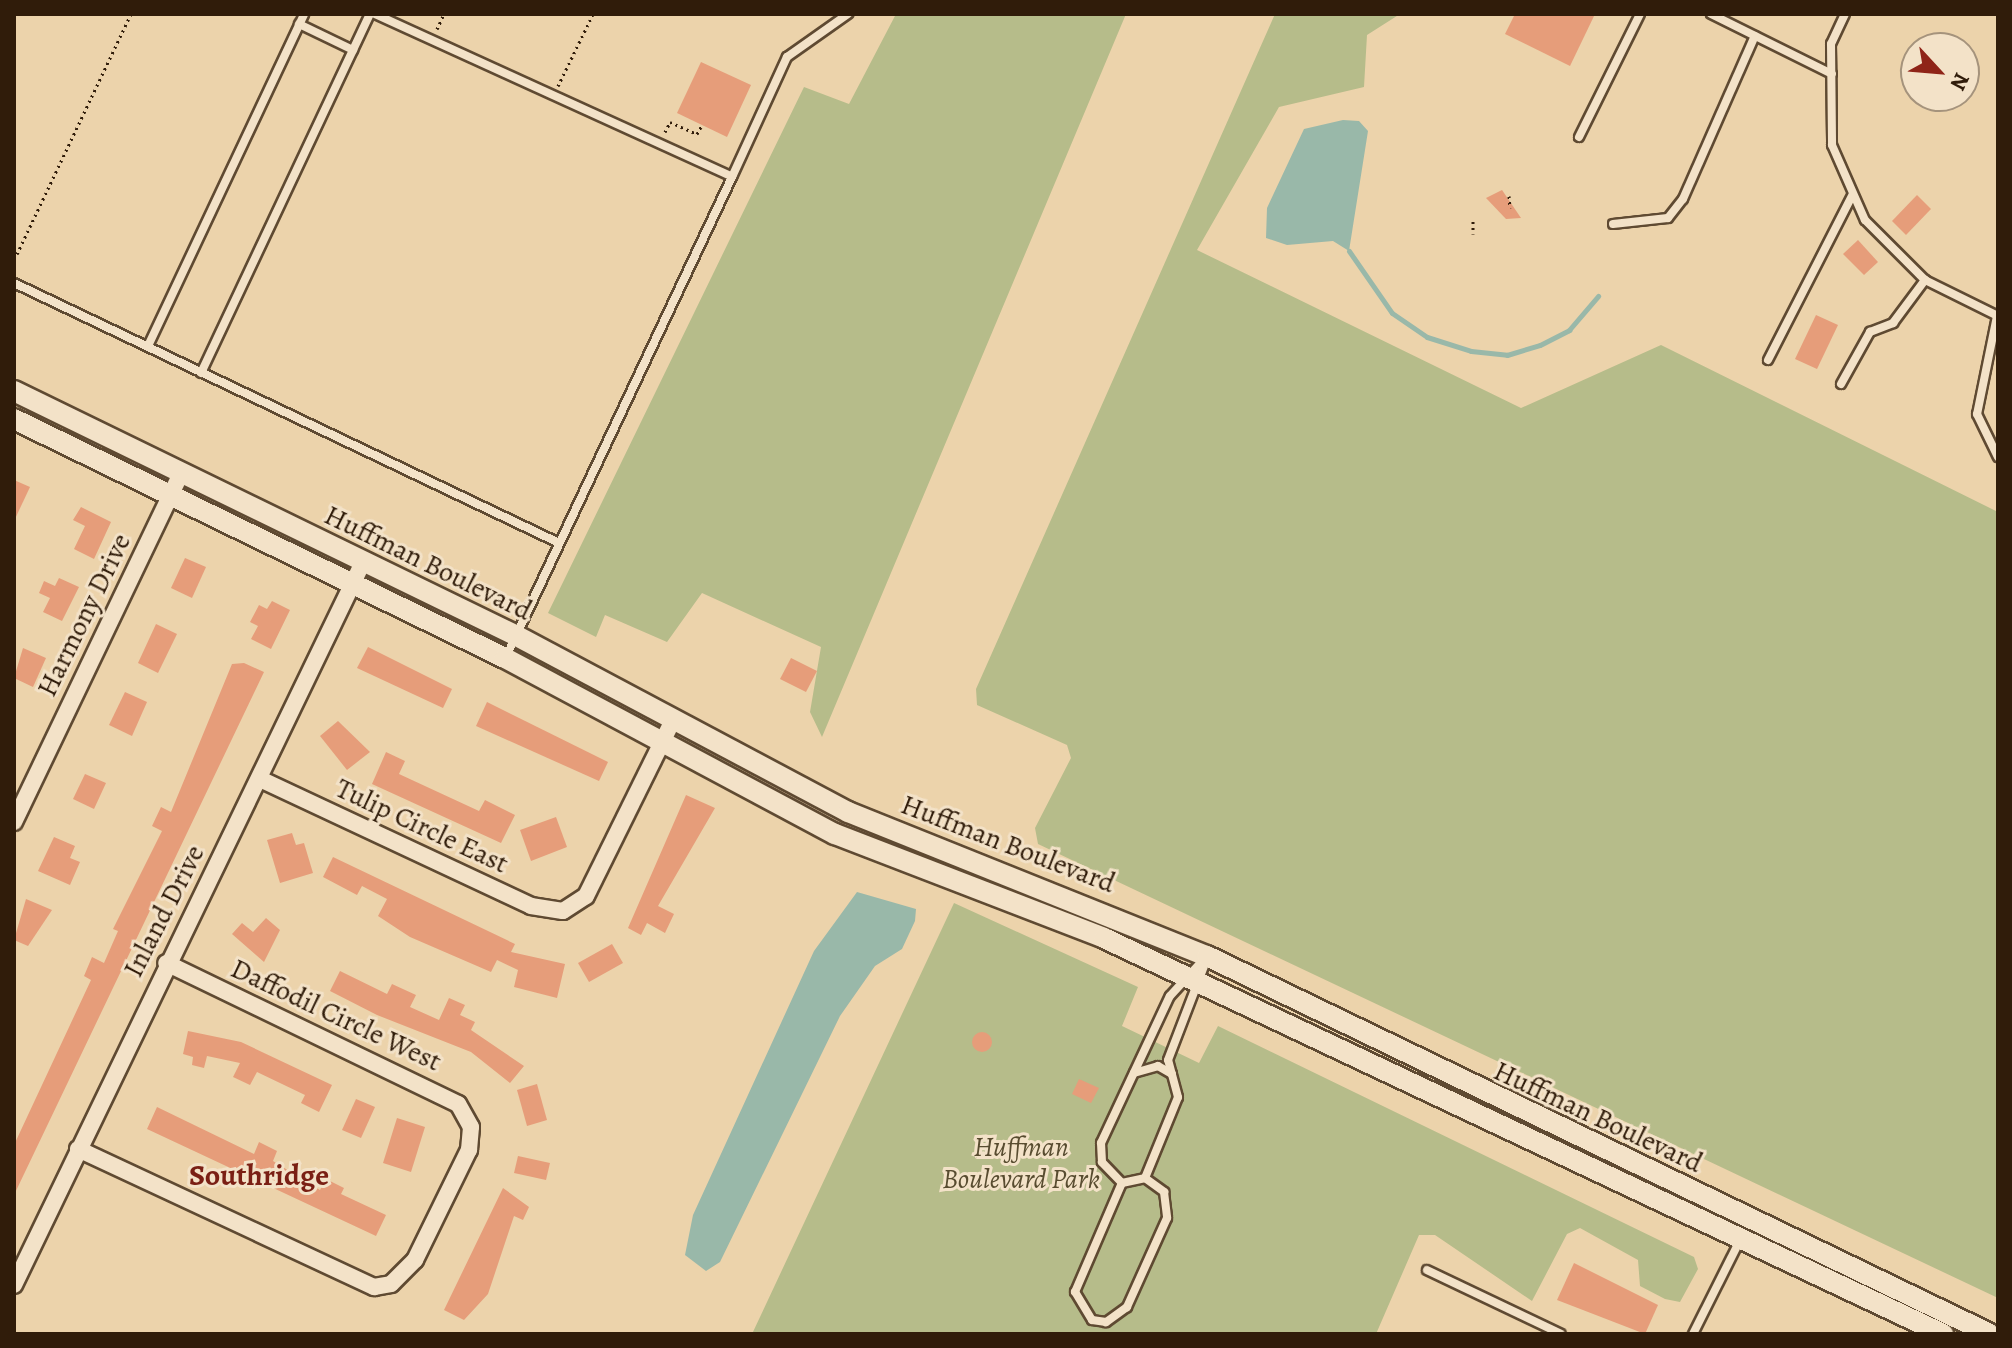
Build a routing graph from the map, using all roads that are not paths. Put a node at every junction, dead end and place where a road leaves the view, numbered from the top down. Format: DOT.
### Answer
graph roads {
  1 [pos="304,14"];
  2 [pos="372,14"];
  3 [pos="848,14"];
  4 [pos="1640,14"];
  5 [pos="1711,14"];
  6 [pos="1845,14"];
  7 [pos="299,24"];
  8 [pos="1755,36"];
  9 [pos="353,50"];
  10 [pos="1832,74"];
  11 [pos="1579,137"];
  12 [pos="732,177"];
  13 [pos="1853,194"];
  14 [pos="1613,224"];
  15 [pos="1925,280"];
  16 [pos="14,283"];
  17 [pos="1997,316"];
  18 [pos="148,346"];
  19 [pos="1768,360"];
  20 [pos="201,373"];
  21 [pos="1841,384"];
  22 [pos="14,391"];
  23 [pos="14,419"];
  24 [pos="1998,457"];
  25 [pos="180,475"];
  26 [pos="169,497"];
  27 [pos="559,543"];
  28 [pos="363,562"];
  29 [pos="353,584"];
  30 [pos="517,636"];
  31 [pos="505,658"];
  32 [pos="671,724"];
  33 [pos="661,744"];
  34 [pos="260,779"];
  35 [pos="14,822"];
  36 [pos="1207,956"];
  37 [pos="166,963"];
  38 [pos="1193,981"];
  39 [pos="1134,1073"];
  40 [pos="1172,1074"];
  41 [pos="78,1149"];
  42 [pos="1145,1178"];
  43 [pos="1122,1183"];
  44 [pos="1750,1220"];
  45 [pos="1739,1242"];
  46 [pos="1427,1270"];
  47 [pos="14,1285"];
  48 [pos="1944,1329"];
  49 [pos="1561,1334"];
  50 [pos="1693,1334"];
  51 [pos="1990,1334"];
  1 -- 7 [label="lane"];
  2 -- 9 [label="lane"];
  2 -- 12 [label="lane"];
  3 -- 12 [label="lane"];
  4 -- 11 [label="lane"];
  5 -- 8 [label="lane"];
  6 -- 10 [label="lane"];
  7 -- 9 [label="lane"];
  7 -- 18 [label="lane"];
  8 -- 10 [label="lane"];
  8 -- 14 [label="lane"];
  9 -- 20 [label="lane"];
  10 -- 13 [label="lane"];
  12 -- 27 [label="lane"];
  13 -- 15 [label="lane"];
  13 -- 19 [label="lane"];
  15 -- 17 [label="lane"];
  15 -- 21 [label="lane"];
  16 -- 18 [label="lane"];
  17 -- 24 [label="lane"];
  18 -- 20 [label="lane"];
  20 -- 27 [label="lane"];
  22 -- 25 [label="street, Huffman Boulevard"];
  23 -- 26 [label="street, Huffman Boulevard"];
  25 -- 26 [label="street, Harmony Drive"];
  25 -- 28 [label="street, Huffman Boulevard"];
  26 -- 29 [label="street, Huffman Boulevard"];
  26 -- 35 [label="street, Harmony Drive"];
  27 -- 30 [label="lane"];
  28 -- 29 [label="street, Inland Drive"];
  28 -- 30 [label="street, Huffman Boulevard"];
  29 -- 31 [label="street, Huffman Boulevard"];
  29 -- 34 [label="street, Inland Drive"];
  30 -- 31 [label="lane"];
  30 -- 32 [label="street, Huffman Boulevard"];
  31 -- 33 [label="street, Huffman Boulevard"];
  32 -- 33 [label="street"];
  32 -- 36 [label="street, Huffman Boulevard"];
  33 -- 34 [label="street, Tulip Circle East"];
  33 -- 38 [label="street, Huffman Boulevard"];
  34 -- 37 [label="street, Inland Drive"];
  36 -- 38 [label="lane"];
  36 -- 44 [label="street, Huffman Boulevard"];
  37 -- 41 [label="street, Inland Drive"];
  37 -- 41 [label="street, Daffodil Circle West"];
  38 -- 39 [label="lane"];
  38 -- 40 [label="lane"];
  38 -- 45 [label="street, Huffman Boulevard"];
  39 -- 40 [label="lane"];
  39 -- 43 [label="lane"];
  40 -- 42 [label="lane"];
  41 -- 47 [label="street, Inland Drive"];
  42 -- 43 [label="lane"];
  42 -- 43 [label="lane"];
  44 -- 45 [label="lane"];
  44 -- 48 [label="street, Huffman Boulevard"];
  45 -- 48 [label="street, Huffman Boulevard"];
  45 -- 50 [label="lane"];
  46 -- 49 [label="lane"];
  48 -- 51 [label="street, Huffman Boulevard"];
}
